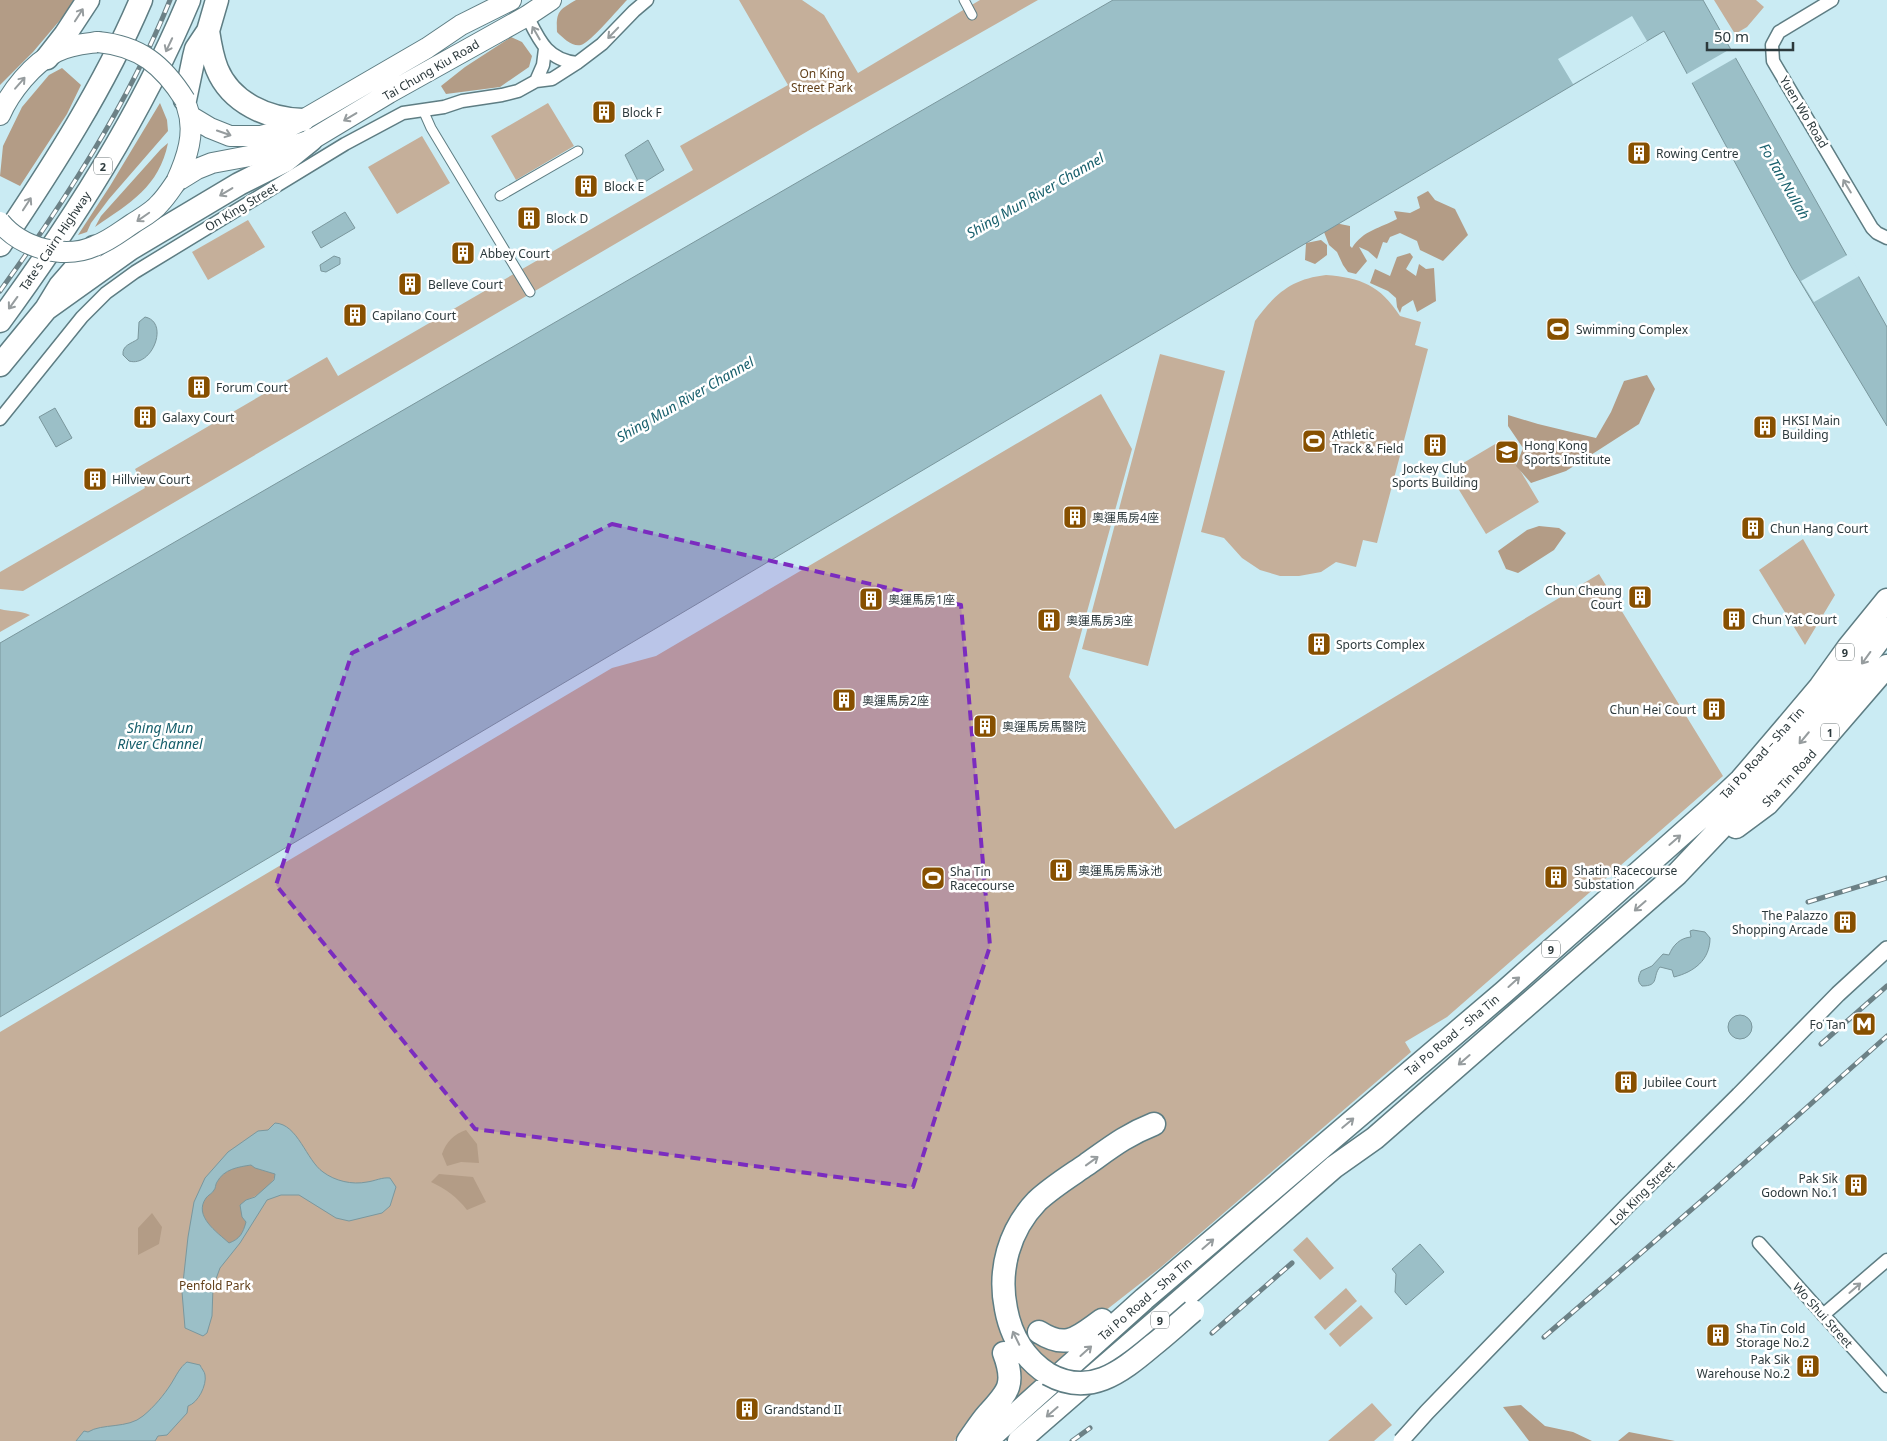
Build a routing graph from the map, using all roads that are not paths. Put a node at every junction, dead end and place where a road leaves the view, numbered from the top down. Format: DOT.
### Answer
graph roads {
  1 [pos="88,0"];
  2 [pos="141,0"];
  3 [pos="189,0"];
  4 [pos="217,0"];
  5 [pos="483,0"];
  6 [pos="511,0"];
  7 [pos="647,0"];
  8 [pos="964,0"];
  9 [pos="1832,0"];
  10 [pos="534,5"];
  11 [pos="972,15"];
  12 [pos="461,25"];
  13 [pos="208,31"];
  14 [pos="545,49"];
  15 [pos="47,58"];
  16 [pos="577,63"];
  17 [pos="536,81"];
  18 [pos="188,108"];
  19 [pos="423,110"];
  20 [pos="0,115"];
  21 [pos="303,120"];
  22 [pos="310,140"];
  23 [pos="578,151"];
  24 [pos="265,153"];
  25 [pos="176,182"];
  26 [pos="500,196"];
  27 [pos="0,222"];
  28 [pos="1887,238"];
  29 [pos="0,245"];
  30 [pos="94,247"];
  31 [pos="72,282"];
  32 [pos="530,292"];
  33 [pos="0,321"];
  34 [pos="0,365"];
  35 [pos="0,419"];
  36 [pos="1887,584"];
  37 [pos="1887,600"];
  38 [pos="1879,623"];
  39 [pos="1887,666"];
  40 [pos="1677,874"];
  41 [pos="1887,949"];
  42 [pos="1154,1124"];
  43 [pos="1376,1138"];
  44 [pos="1759,1243"];
  45 [pos="1887,1260"];
  46 [pos="1144,1299"];
  47 [pos="1823,1315"];
  48 [pos="1039,1332"];
  49 [pos="1004,1353"];
  50 [pos="1887,1386"];
  51 [pos="968,1441"];
  52 [pos="986,1441"];
  53 [pos="1019,1441"];
  54 [pos="1401,1441"];
  15 -- 1 [label="highway, one-way"];
  29 -- 2 [label="highway, one-way"];
  3 -- 33 [label="highway, Tate's Cairn Highway / 2, one-way"];
  4 -- 13 [label="highway"];
  5 -- 12 [label="main road"];
  6 -- 12 [label="main road, Tai Chung Kiu Road"];
  7 -- 16 [label="street, On King Street, one-way"];
  8 -- 11 [label="street"];
  28 -- 9 [label="street, Yuen Wo Road, one-way"];
  14 -- 10 [label="street, one-way"];
  10 -- 22 [label="main road, Tai Chung Kiu Road, one-way"];
  12 -- 21 [label="main road, Tai Chung Kiu Road"];
  13 -- 18 [label="highway"];
  13 -- 21 [label="highway"];
  14 -- 16 [label="street"];
  14 -- 17 [label="street"];
  15 -- 18 [label="main road, bridge"];
  20 -- 15 [label="main road, one-way"];
  16 -- 17 [label="street, On King Street"];
  17 -- 19 [label="street, On King Street"];
  18 -- 24 [label="main road, one-way"];
  18 -- 25 [label="main road"];
  19 -- 32 [label="street"];
  19 -- 35 [label="street, On King Street"];
  21 -- 24 [label="main road, Tai Chung Kiu Road"];
  22 -- 24 [label="highway"];
  23 -- 26 [label="street"];
  24 -- 25 [label="main road"];
  24 -- 31 [label="highway, one-way"];
  25 -- 30 [label="main road, one-way, bridge"];
  27 -- 30 [label="main road, bridge"];
  30 -- 31 [label="highway"];
  31 -- 34 [label="highway"];
  36 -- 38 [label="highway"];
  37 -- 38 [label="highway, Tai Po Road – Sha Tin / 9"];
  38 -- 40 [label="highway, Tai Po Road – Sha Tin / 9, one-way"];
  46 -- 38 [label="highway, Tai Po Road – Sha Tin / 9, one-way"];
  39 -- 40 [label="highway, Sha Tin Road / 1"];
  40 -- 43 [label="highway, Tai Po Road – Sha Tin / 9, one-way"];
  41 -- 54 [label="street, Lok King Street, bridge"];
  43 -- 42 [label="highway, one-way, bridge"];
  43 -- 53 [label="highway, Tai Po Road – Sha Tin / 9, one-way"];
  44 -- 47 [label="street, Wo Shui Street"];
  47 -- 45 [label="street, one-way"];
  46 -- 48 [label="highway"];
  52 -- 46 [label="highway, Tai Po Road – Sha Tin / 9, one-way"];
  47 -- 50 [label="street, Wo Shui Street"];
  49 -- 51 [label="highway"];
}
